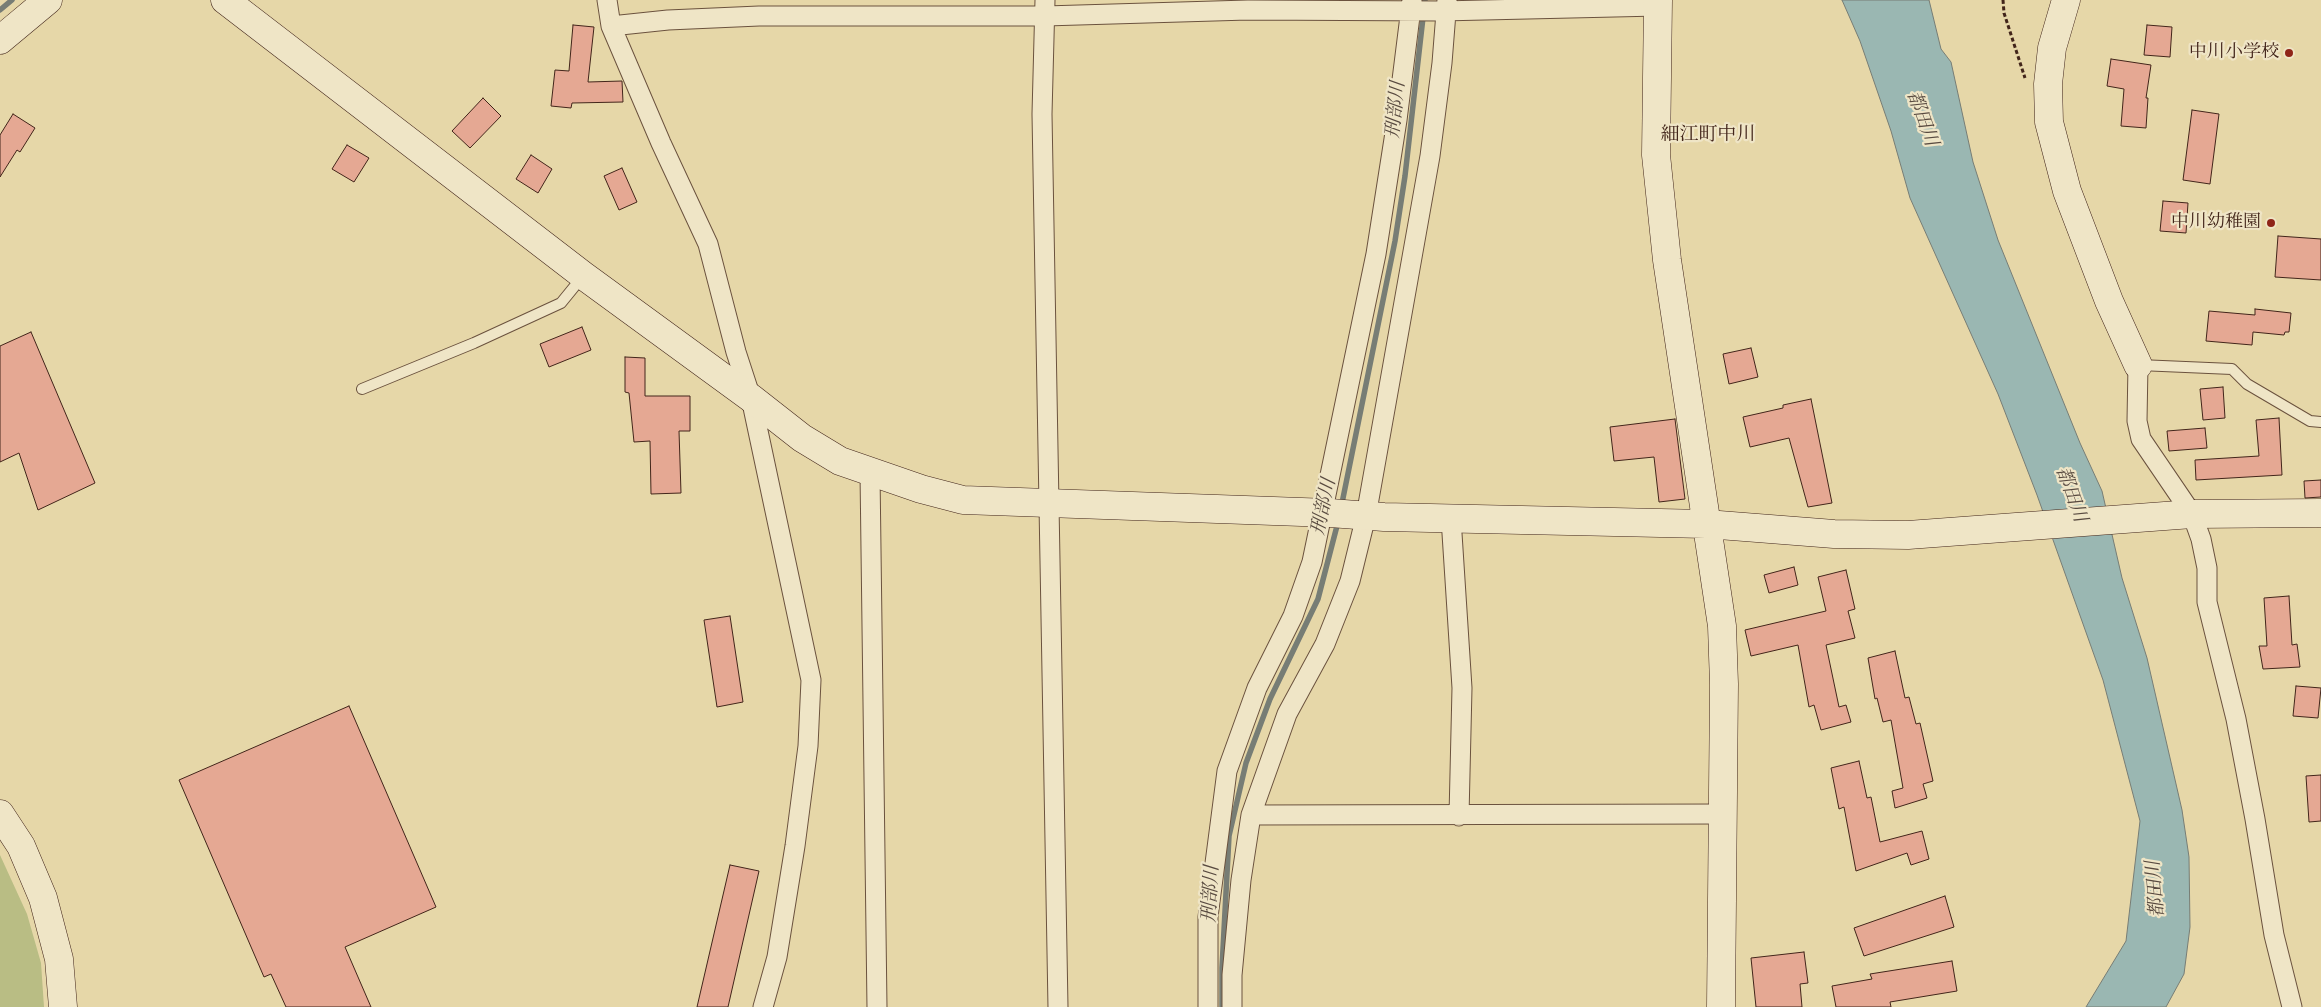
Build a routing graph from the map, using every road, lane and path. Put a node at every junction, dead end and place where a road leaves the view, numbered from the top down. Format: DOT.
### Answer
graph roads {
  1 [pos="48,0"];
  2 [pos="607,0"];
  3 [pos="2002,0"];
  4 [pos="2066,0"];
  5 [pos="231,2"];
  6 [pos="1658,3"];
  7 [pos="1412,7"];
  8 [pos="1445,7"];
  9 [pos="1045,8"];
  10 [pos="612,26"];
  11 [pos="0,40"];
  12 [pos="2026,82"];
  13 [pos="584,276"];
  14 [pos="2138,365"];
  15 [pos="362,389"];
  16 [pos="751,398"];
  17 [pos="2321,422"];
  18 [pos="870,472"];
  19 [pos="1050,502"];
  20 [pos="2321,513"];
  21 [pos="1325,514"];
  22 [pos="2180,515"];
  23 [pos="1364,516"];
  24 [pos="1451,518"];
  25 [pos="1706,524"];
  26 [pos="0,814"];
  27 [pos="1722,814"];
  28 [pos="1251,815"];
  29 [pos="1459,816"];
  30 [pos="63,1007"];
  31 [pos="763,1007"];
  32 [pos="877,1007"];
  33 [pos="1058,1007"];
  34 [pos="1208,1007"];
  35 [pos="1232,1007"];
  36 [pos="1721,1007"];
  37 [pos="2292,1007"];
  1 -- 11 [label="street"];
  2 -- 10 [label="street"];
  3 -- 12 [label="path"];
  4 -- 14 [label="street"];
  5 -- 13 [label="street"];
  6 -- 8 [label="street"];
  6 -- 25 [label="street"];
  7 -- 8 [label="street"];
  7 -- 9 [label="street"];
  7 -- 21 [label="street"];
  8 -- 23 [label="street"];
  9 -- 10 [label="street"];
  9 -- 19 [label="street"];
  10 -- 16 [label="street"];
  13 -- 15 [label="lane"];
  13 -- 16 [label="street"];
  14 -- 17 [label="lane"];
  14 -- 22 [label="street"];
  16 -- 18 [label="street"];
  16 -- 31 [label="street"];
  18 -- 19 [label="street"];
  18 -- 32 [label="street"];
  19 -- 21 [label="street"];
  19 -- 33 [label="street"];
  20 -- 22 [label="street"];
  21 -- 23 [label="street"];
  21 -- 34 [label="street"];
  22 -- 25 [label="street"];
  22 -- 37 [label="street"];
  23 -- 24 [label="street"];
  23 -- 28 [label="street"];
  24 -- 25 [label="street"];
  24 -- 29 [label="street"];
  25 -- 27 [label="street"];
  26 -- 30 [label="street"];
  27 -- 29 [label="street"];
  27 -- 36 [label="street"];
  28 -- 29 [label="street"];
  28 -- 35 [label="street"];
}
